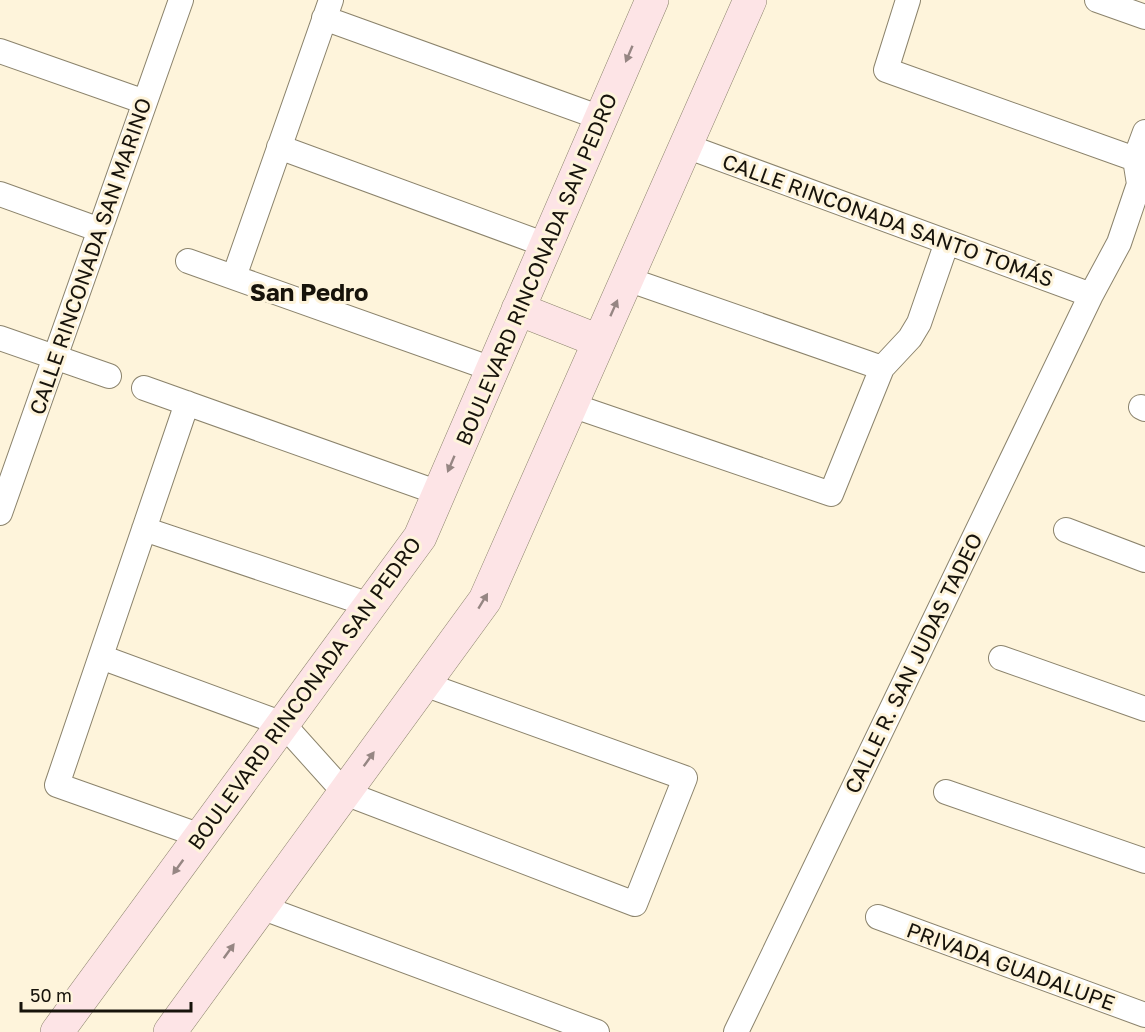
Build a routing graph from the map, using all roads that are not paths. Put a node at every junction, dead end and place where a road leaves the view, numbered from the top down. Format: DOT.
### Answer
graph roads {
  1 [pos="181,0"];
  2 [pos="652,0"];
  3 [pos="750,0"];
  4 [pos="908,0"];
  5 [pos="1097,0"];
  6 [pos="328,9"];
  7 [pos="1145,17"];
  8 [pos="0,51"];
  9 [pos="145,102"];
  10 [pos="601,118"];
  11 [pos="1145,132"];
  12 [pos="686,146"];
  13 [pos="279,147"];
  14 [pos="1135,159"];
  15 [pos="0,194"];
  16 [pos="100,230"];
  17 [pos="947,242"];
  18 [pos="546,245"];
  19 [pos="188,261"];
  20 [pos="234,277"];
  21 [pos="627,279"];
  22 [pos="1091,295"];
  23 [pos="518,309"];
  24 [pos="0,338"];
  25 [pos="599,341"];
  26 [pos="55,357"];
  27 [pos="882,368"];
  28 [pos="492,369"];
  29 [pos="109,376"];
  30 [pos="144,388"];
  31 [pos="187,403"];
  32 [pos="571,405"];
  33 [pos="5,483"];
  34 [pos="438,493"];
  35 [pos="0,513"];
  36 [pos="144,529"];
  37 [pos="1066,530"];
  38 [pos="1145,560"];
  39 [pos="370,604"];
  40 [pos="100,657"];
  41 [pos="1001,658"];
  42 [pos="424,684"];
  43 [pos="1145,709"];
  44 [pos="283,724"];
  45 [pos="946,792"];
  46 [pos="345,793"];
  47 [pos="201,836"];
  48 [pos="1145,861"];
  49 [pos="261,907"];
  50 [pos="878,917"];
  51 [pos="1145,1015"];
  52 [pos="57,1032"];
  53 [pos="170,1032"];
  54 [pos="597,1032"];
  55 [pos="736,1032"];
  1 -- 9 [label="street, CALLE RINCONADA SAN MARINO"];
  2 -- 10 [label="street, BOULEVARD RINCONADA SAN PEDRO, one-way"];
  3 -- 12 [label="street"];
  4 -- 14 [label="street"];
  5 -- 7 [label="street"];
  6 -- 10 [label="street"];
  6 -- 13 [label="street"];
  8 -- 9 [label="street"];
  9 -- 16 [label="street, CALLE RINCONADA SAN MARINO"];
  10 -- 18 [label="street, BOULEVARD RINCONADA SAN PEDRO"];
  11 -- 14 [label="street"];
  12 -- 17 [label="street, CALLE RINCONADA SANTO TOMÁS"];
  12 -- 21 [label="street"];
  13 -- 18 [label="street"];
  13 -- 20 [label="street"];
  14 -- 22 [label="street, CALLE R. SAN JUDAS TADEO"];
  15 -- 16 [label="street"];
  16 -- 26 [label="street, CALLE RINCONADA SAN MARINO"];
  17 -- 22 [label="street, CALLE RINCONADA SANTO TOMÁS"];
  17 -- 27 [label="street"];
  18 -- 23 [label="street, BOULEVARD RINCONADA SAN PEDRO"];
  19 -- 20 [label="street"];
  20 -- 28 [label="street"];
  25 -- 21 [label="street, one-way"];
  21 -- 27 [label="street"];
  22 -- 55 [label="street, CALLE R. SAN JUDAS TADEO"];
  23 -- 25 [label="street"];
  23 -- 28 [label="street, BOULEVARD RINCONADA SAN PEDRO"];
  24 -- 26 [label="street"];
  25 -- 32 [label="street"];
  26 -- 29 [label="street"];
  26 -- 33 [label="street, CALLE RINCONADA SAN MARINO"];
  27 -- 32 [label="street"];
  28 -- 34 [label="street, BOULEVARD RINCONADA SAN PEDRO, one-way"];
  30 -- 31 [label="street"];
  31 -- 34 [label="street"];
  31 -- 36 [label="street"];
  42 -- 32 [label="street, one-way"];
  33 -- 35 [label="street, CALLE RINCONADA SAN MARINO"];
  34 -- 39 [label="street, BOULEVARD RINCONADA SAN PEDRO"];
  36 -- 39 [label="street"];
  36 -- 40 [label="street"];
  37 -- 38 [label="street"];
  39 -- 44 [label="street, BOULEVARD RINCONADA SAN PEDRO"];
  40 -- 44 [label="street"];
  40 -- 47 [label="street"];
  41 -- 43 [label="street"];
  46 -- 42 [label="street, one-way"];
  42 -- 46 [label="street"];
  44 -- 46 [label="street"];
  44 -- 47 [label="street, BOULEVARD RINCONADA SAN PEDRO"];
  45 -- 48 [label="street"];
  46 -- 49 [label="street"];
  47 -- 52 [label="street, BOULEVARD RINCONADA SAN PEDRO, one-way"];
  53 -- 49 [label="street, one-way"];
  49 -- 54 [label="street"];
  50 -- 51 [label="street, PRIVADA GUADALUPE"];
}
